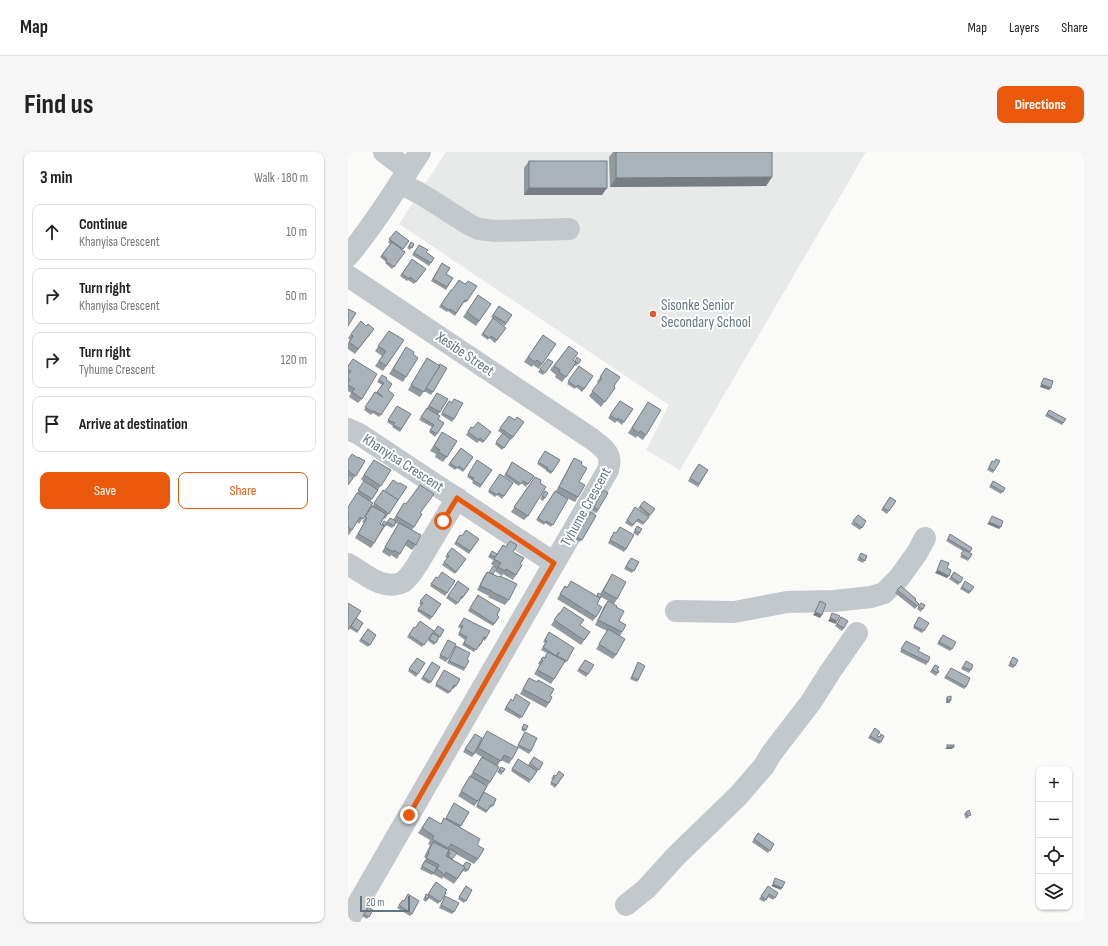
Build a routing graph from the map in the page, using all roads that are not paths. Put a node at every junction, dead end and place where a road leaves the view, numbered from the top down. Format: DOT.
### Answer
graph roads {
  1 [pos="384,152"];
  2 [pos="420,152"];
  3 [pos="404,177"];
  4 [pos="569,229"];
  5 [pos="348,256"];
  6 [pos="348,276"];
  7 [pos="348,429"];
  8 [pos="582,432"];
  9 [pos="457,498"];
  10 [pos="925,538"];
  11 [pos="554,563"];
  12 [pos="348,564"];
  13 [pos="676,611"];
  14 [pos="857,633"];
  15 [pos="626,905"];
  16 [pos="348,921"];
  1 -- 3 [label="street"];
  2 -- 3 [label="street"];
  3 -- 4 [label="street"];
  3 -- 5 [label="street"];
  6 -- 8 [label="street, Xesibe Street"];
  7 -- 9 [label="street, Khanyisa Crescent"];
  8 -- 11 [label="street, Tyhume Crescent"];
  9 -- 11 [label="street, Khanyisa Crescent"];
  9 -- 12 [label="street, Khanyisa Crescent"];
  10 -- 13 [label="street"];
  11 -- 16 [label="street, Tyhume Crescent"];
  14 -- 15 [label="street"];
}
